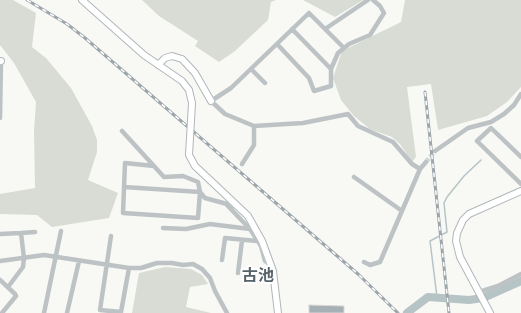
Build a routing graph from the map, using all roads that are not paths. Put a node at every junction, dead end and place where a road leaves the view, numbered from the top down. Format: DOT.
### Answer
graph roads {
  1 [pos="82,0"];
  2 [pos="368,0"];
  3 [pos="373,0"];
  4 [pos="292,29"];
  5 [pos="325,29"];
  6 [pos="276,44"];
  7 [pos="344,48"];
  8 [pos="1,61"];
  9 [pos="158,66"];
  10 [pos="251,68"];
  11 [pos="331,69"];
  12 [pos="265,83"];
  13 [pos="521,94"];
  14 [pos="211,101"];
  15 [pos="0,118"];
  16 [pos="254,126"];
  17 [pos="122,131"];
  18 [pos="435,151"];
  19 [pos="521,156"];
  20 [pos="426,162"];
  21 [pos="242,164"];
  22 [pos="154,166"];
  23 [pos="420,169"];
  24 [pos="354,177"];
  25 [pos="521,184"];
  26 [pos="124,187"];
  27 [pos="521,191"];
  28 [pos="200,192"];
  29 [pos="226,205"];
  30 [pos="240,208"];
  31 [pos="402,212"];
  32 [pos="163,228"];
  33 [pos="250,229"];
  34 [pos="61,231"];
  35 [pos="35,232"];
  36 [pos="21,233"];
  37 [pos="0,234"];
  38 [pos="111,236"];
  39 [pos="242,240"];
  40 [pos="257,241"];
  41 [pos="24,258"];
  42 [pos="56,258"];
  43 [pos="222,260"];
  44 [pos="0,261"];
  45 [pos="79,261"];
  46 [pos="364,262"];
  47 [pos="107,264"];
  48 [pos="271,264"];
  49 [pos="129,268"];
  50 [pos="238,273"];
  51 [pos="521,274"];
  52 [pos="0,280"];
  53 [pos="8,287"];
  54 [pos="480,294"];
  55 [pos="2,313"];
  56 [pos="44,313"];
  57 [pos="67,313"];
  58 [pos="227,313"];
  59 [pos="278,313"];
  60 [pos="490,313"];
  1 -- 9 [label="street"];
  2 -- 5 [label="street"];
  3 -- 7 [label="street"];
  4 -- 5 [label="street"];
  4 -- 6 [label="street"];
  4 -- 11 [label="street"];
  5 -- 7 [label="street"];
  6 -- 10 [label="street"];
  6 -- 11 [label="street"];
  7 -- 11 [label="street"];
  8 -- 15 [label="street"];
  9 -- 14 [label="street"];
  9 -- 30 [label="street, bridge"];
  10 -- 12 [label="street"];
  10 -- 14 [label="street"];
  13 -- 18 [label="street"];
  14 -- 16 [label="street"];
  16 -- 21 [label="street"];
  16 -- 23 [label="street"];
  17 -- 22 [label="street"];
  19 -- 25 [label="street"];
  20 -- 23 [label="street"];
  22 -- 26 [label="street"];
  22 -- 28 [label="street"];
  23 -- 31 [label="street"];
  24 -- 31 [label="street"];
  26 -- 28 [label="street"];
  26 -- 28 [label="street"];
  27 -- 54 [label="street"];
  28 -- 29 [label="street"];
  29 -- 30 [label="street"];
  29 -- 33 [label="street"];
  30 -- 48 [label="street"];
  31 -- 46 [label="street"];
  32 -- 33 [label="street"];
  33 -- 40 [label="street"];
  34 -- 42 [label="street"];
  35 -- 36 [label="street"];
  36 -- 37 [label="street"];
  36 -- 41 [label="street"];
  38 -- 47 [label="street"];
  39 -- 40 [label="street"];
  39 -- 43 [label="street"];
  39 -- 50 [label="street"];
  40 -- 48 [label="street"];
  41 -- 42 [label="street"];
  41 -- 44 [label="street"];
  41 -- 53 [label="street"];
  42 -- 45 [label="street"];
  42 -- 56 [label="street"];
  45 -- 47 [label="street"];
  45 -- 57 [label="street"];
  47 -- 49 [label="street"];
  47 -- 49 [label="street"];
  48 -- 59 [label="street"];
  49 -- 58 [label="street"];
  51 -- 54 [label="street"];
  52 -- 53 [label="street"];
  53 -- 55 [label="street"];
  54 -- 60 [label="street"];
}
